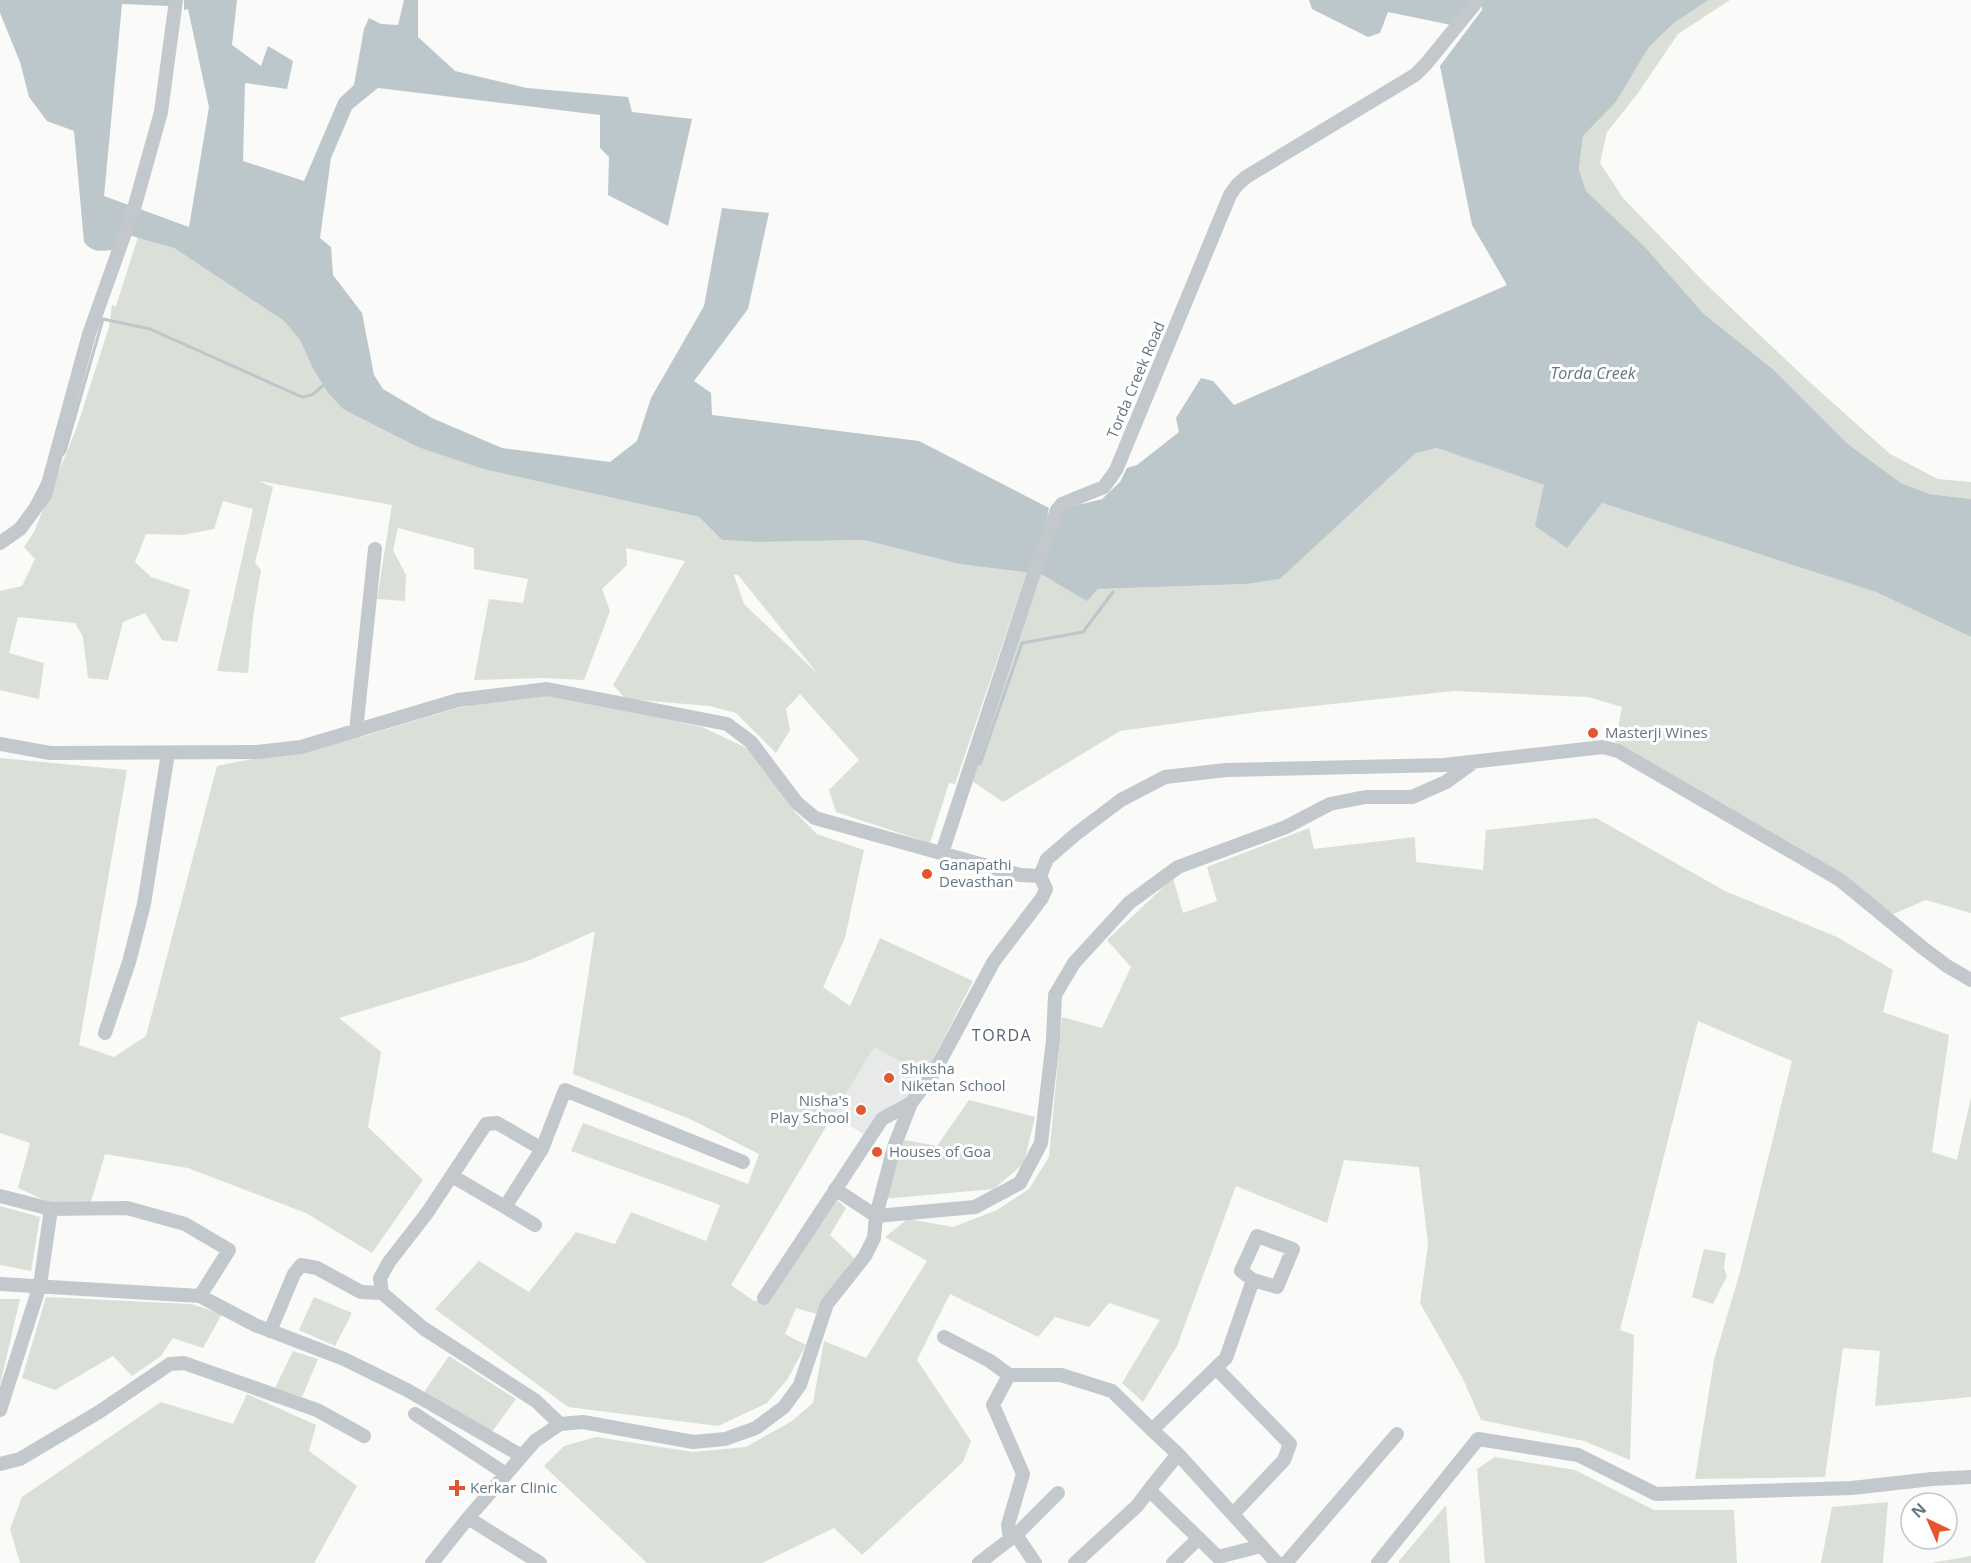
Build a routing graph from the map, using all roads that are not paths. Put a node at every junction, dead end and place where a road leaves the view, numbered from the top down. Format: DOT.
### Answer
graph roads {
  1 [pos="1477,2"];
  2 [pos="176,3"];
  3 [pos="0,543"];
  4 [pos="375,549"];
  5 [pos="356,731"];
  6 [pos="0,744"];
  7 [pos="168,753"];
  8 [pos="1473,762"];
  9 [pos="942,853"];
  10 [pos="1040,876"];
  11 [pos="1971,980"];
  12 [pos="105,1033"];
  13 [pos="912,1103"];
  14 [pos="542,1149"];
  15 [pos="743,1162"];
  16 [pos="452,1176"];
  17 [pos="835,1189"];
  18 [pos="0,1196"];
  19 [pos="505,1208"];
  20 [pos="51,1209"];
  21 [pos="876,1216"];
  22 [pos="535,1225"];
  23 [pos="1253,1280"];
  24 [pos="0,1284"];
  25 [pos="40,1285"];
  26 [pos="382,1293"];
  27 [pos="200,1296"];
  28 [pos="764,1298"];
  29 [pos="270,1331"];
  30 [pos="944,1337"];
  31 [pos="1216,1368"];
  32 [pos="1009,1375"];
  33 [pos="0,1410"];
  34 [pos="415,1414"];
  35 [pos="560,1424"];
  36 [pos="1152,1430"];
  37 [pos="1397,1434"];
  38 [pos="364,1437"];
  39 [pos="1178,1454"];
  40 [pos="522,1456"];
  41 [pos="0,1464"];
  42 [pos="506,1474"];
  43 [pos="1971,1477"];
  44 [pos="1149,1490"];
  45 [pos="1058,1493"];
  46 [pos="1233,1514"];
  47 [pos="468,1518"];
  48 [pos="1013,1537"];
  49 [pos="1199,1538"];
  50 [pos="1261,1546"];
  51 [pos="432,1563"];
  52 [pos="540,1563"];
  53 [pos="980,1563"];
  54 [pos="1035,1563"];
  55 [pos="1075,1563"];
  56 [pos="1173,1563"];
  57 [pos="1276,1563"];
  58 [pos="1286,1563"];
  59 [pos="1378,1563"];
  1 -- 9 [label="street, Torda Creek Road"];
  2 -- 3 [label="street"];
  4 -- 5 [label="street"];
  5 -- 7 [label="street"];
  5 -- 9 [label="street"];
  6 -- 7 [label="street"];
  7 -- 12 [label="street"];
  8 -- 10 [label="street"];
  8 -- 11 [label="street"];
  8 -- 21 [label="street"];
  9 -- 10 [label="street"];
  10 -- 13 [label="street"];
  13 -- 17 [label="street"];
  13 -- 21 [label="street"];
  14 -- 15 [label="street"];
  14 -- 16 [label="street"];
  14 -- 19 [label="street"];
  16 -- 19 [label="street"];
  16 -- 26 [label="street"];
  17 -- 21 [label="street"];
  17 -- 28 [label="street"];
  18 -- 20 [label="street"];
  19 -- 22 [label="street"];
  20 -- 25 [label="street"];
  20 -- 27 [label="street"];
  21 -- 35 [label="street"];
  23 -- 31 [label="street"];
  24 -- 25 [label="street"];
  25 -- 27 [label="street"];
  25 -- 33 [label="street"];
  26 -- 29 [label="street"];
  26 -- 35 [label="street"];
  27 -- 29 [label="street"];
  29 -- 40 [label="street"];
  30 -- 32 [label="street"];
  31 -- 36 [label="street"];
  31 -- 46 [label="street"];
  32 -- 36 [label="street"];
  32 -- 48 [label="street"];
  34 -- 42 [label="street"];
  35 -- 40 [label="street"];
  36 -- 39 [label="street"];
  37 -- 58 [label="street"];
  38 -- 41 [label="street"];
  39 -- 44 [label="street"];
  39 -- 46 [label="street"];
  40 -- 42 [label="street"];
  42 -- 47 [label="street"];
  43 -- 59 [label="street"];
  44 -- 49 [label="street"];
  44 -- 55 [label="street"];
  45 -- 48 [label="street"];
  46 -- 50 [label="street"];
  47 -- 51 [label="street"];
  47 -- 52 [label="street"];
  48 -- 53 [label="street"];
  48 -- 54 [label="street"];
  49 -- 50 [label="street"];
  49 -- 56 [label="street"];
  50 -- 57 [label="street"];
}
